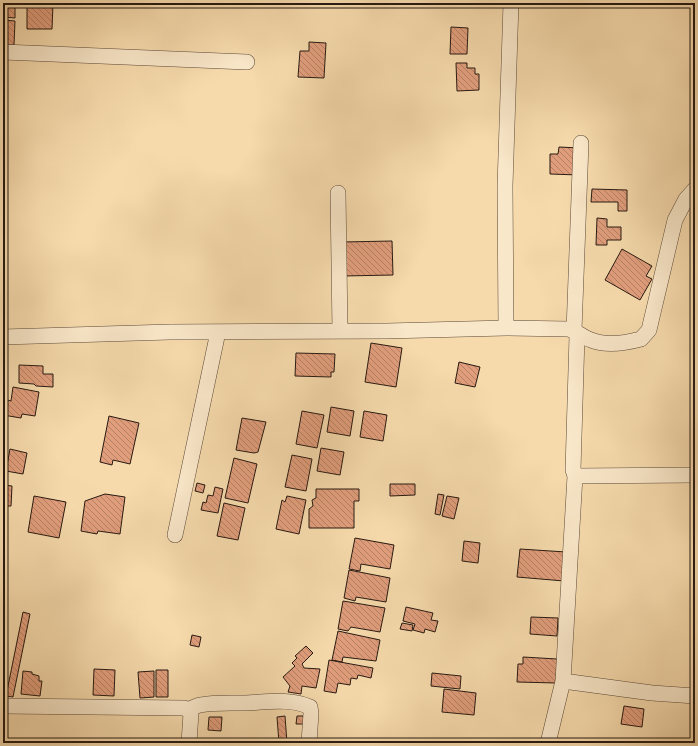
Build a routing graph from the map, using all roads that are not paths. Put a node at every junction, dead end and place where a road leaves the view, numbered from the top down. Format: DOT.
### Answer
graph roads {
  1 [pos="511,3"];
  2 [pos="3,52"];
  3 [pos="247,62"];
  4 [pos="581,143"];
  5 [pos="695,189"];
  6 [pos="338,193"];
  7 [pos="506,328"];
  8 [pos="340,331"];
  9 [pos="574,331"];
  10 [pos="218,332"];
  11 [pos="3,337"];
  12 [pos="695,475"];
  13 [pos="575,476"];
  14 [pos="176,535"];
  15 [pos="562,681"];
  16 [pos="695,696"];
  17 [pos="3,706"];
  18 [pos="188,710"];
  19 [pos="189,743"];
  20 [pos="309,743"];
  21 [pos="548,743"];
  1 -- 7 [label="street"];
  2 -- 3 [label="street"];
  4 -- 9 [label="street"];
  5 -- 9 [label="street"];
  6 -- 8 [label="street"];
  7 -- 8 [label="street"];
  7 -- 9 [label="street"];
  8 -- 10 [label="street"];
  9 -- 13 [label="street"];
  10 -- 11 [label="street"];
  10 -- 14 [label="street"];
  12 -- 13 [label="street"];
  13 -- 15 [label="street"];
  15 -- 16 [label="street"];
  15 -- 21 [label="street"];
  17 -- 18 [label="street"];
  18 -- 19 [label="street"];
  18 -- 20 [label="street"];
}
